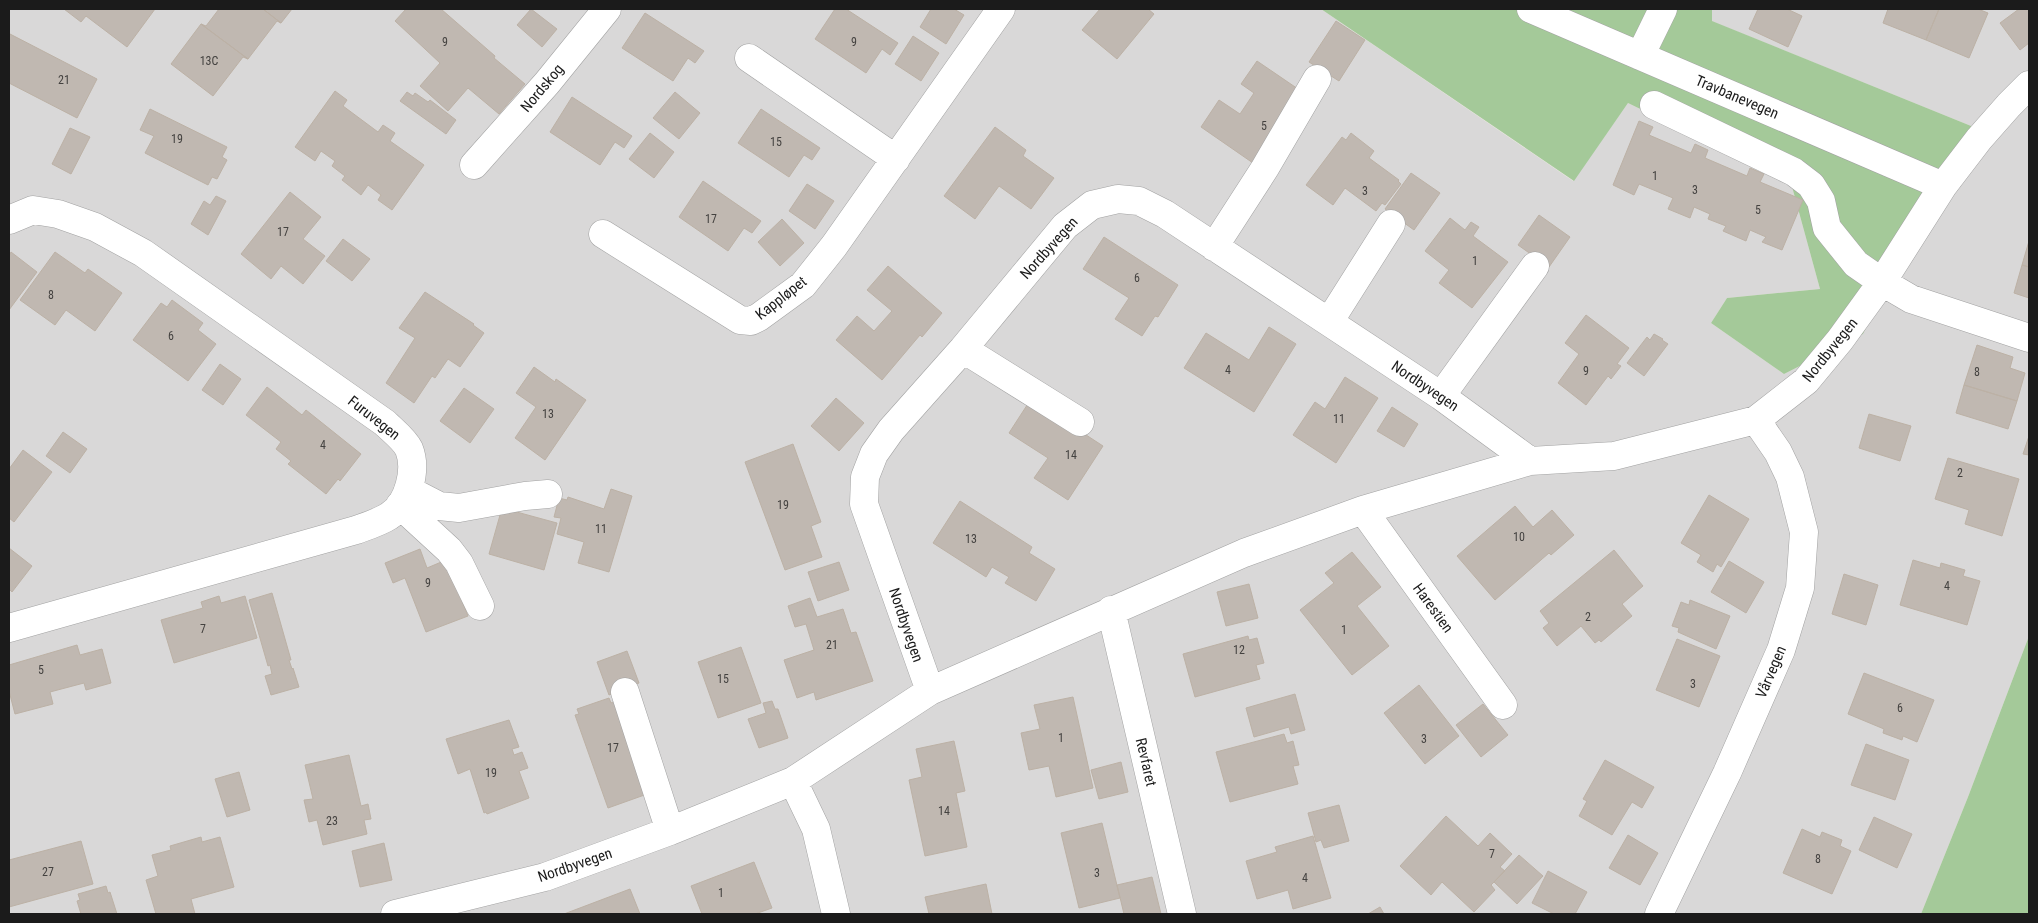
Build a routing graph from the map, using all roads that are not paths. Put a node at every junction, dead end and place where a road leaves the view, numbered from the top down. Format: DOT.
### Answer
graph roads {
  1 [pos="607,9"];
  2 [pos="1002,9"];
  3 [pos="1531,9"];
  4 [pos="1663,9"];
  5 [pos="1640,56"];
  6 [pos="749,58"];
  7 [pos="1317,79"];
  8 [pos="2029,84"];
  9 [pos="1654,105"];
  10 [pos="896,158"];
  11 [pos="474,165"];
  12 [pos="1943,186"];
  13 [pos="9,220"];
  14 [pos="1391,224"];
  15 [pos="603,234"];
  16 [pos="1214,247"];
  17 [pos="1535,266"];
  18 [pos="1882,282"];
  19 [pos="1329,322"];
  20 [pos="2029,338"];
  21 [pos="963,349"];
  22 [pos="1441,396"];
  23 [pos="1756,420"];
  24 [pos="1080,422"];
  25 [pos="1530,461"];
  26 [pos="548,494"];
  27 [pos="404,498"];
  28 [pos="1363,510"];
  29 [pos="480,606"];
  30 [pos="1111,610"];
  31 [pos="9,628"];
  32 [pos="930,691"];
  33 [pos="625,692"];
  34 [pos="1503,705"];
  35 [pos="792,781"];
  36 [pos="670,831"];
  37 [pos="395,914"];
  38 [pos="836,914"];
  39 [pos="1182,914"];
  40 [pos="1659,914"];
  1 -- 11 [label="street, Nordskog"];
  2 -- 10 [label="street, Kappløpet"];
  3 -- 5 [label="street, Travbanevegen"];
  4 -- 5 [label="street"];
  5 -- 12 [label="street, Travbanevegen"];
  6 -- 10 [label="street"];
  7 -- 16 [label="street"];
  8 -- 12 [label="street, Nordbyvegen"];
  9 -- 18 [label="street"];
  10 -- 15 [label="street, Kappløpet"];
  12 -- 18 [label="street, Nordbyvegen"];
  13 -- 27 [label="street, Furuvegen"];
  14 -- 19 [label="street"];
  16 -- 19 [label="street, Nordbyvegen"];
  16 -- 21 [label="street, Nordbyvegen"];
  17 -- 22 [label="street"];
  18 -- 20 [label="street"];
  18 -- 23 [label="street, Nordbyvegen"];
  19 -- 22 [label="street, Nordbyvegen"];
  21 -- 24 [label="street"];
  21 -- 32 [label="street, Nordbyvegen"];
  22 -- 25 [label="street, Nordbyvegen"];
  23 -- 25 [label="street, Nordbyvegen"];
  23 -- 40 [label="street, Vårvegen"];
  25 -- 28 [label="street, Nordbyvegen"];
  26 -- 27 [label="street"];
  27 -- 29 [label="street"];
  27 -- 31 [label="street"];
  28 -- 30 [label="street, Nordbyvegen"];
  28 -- 34 [label="street, Harestien"];
  30 -- 32 [label="street, Nordbyvegen"];
  30 -- 39 [label="street, Revfaret"];
  32 -- 35 [label="street, Nordbyvegen"];
  33 -- 36 [label="street"];
  35 -- 36 [label="street, Nordbyvegen"];
  35 -- 38 [label="street"];
  36 -- 37 [label="street, Nordbyvegen"];
}
